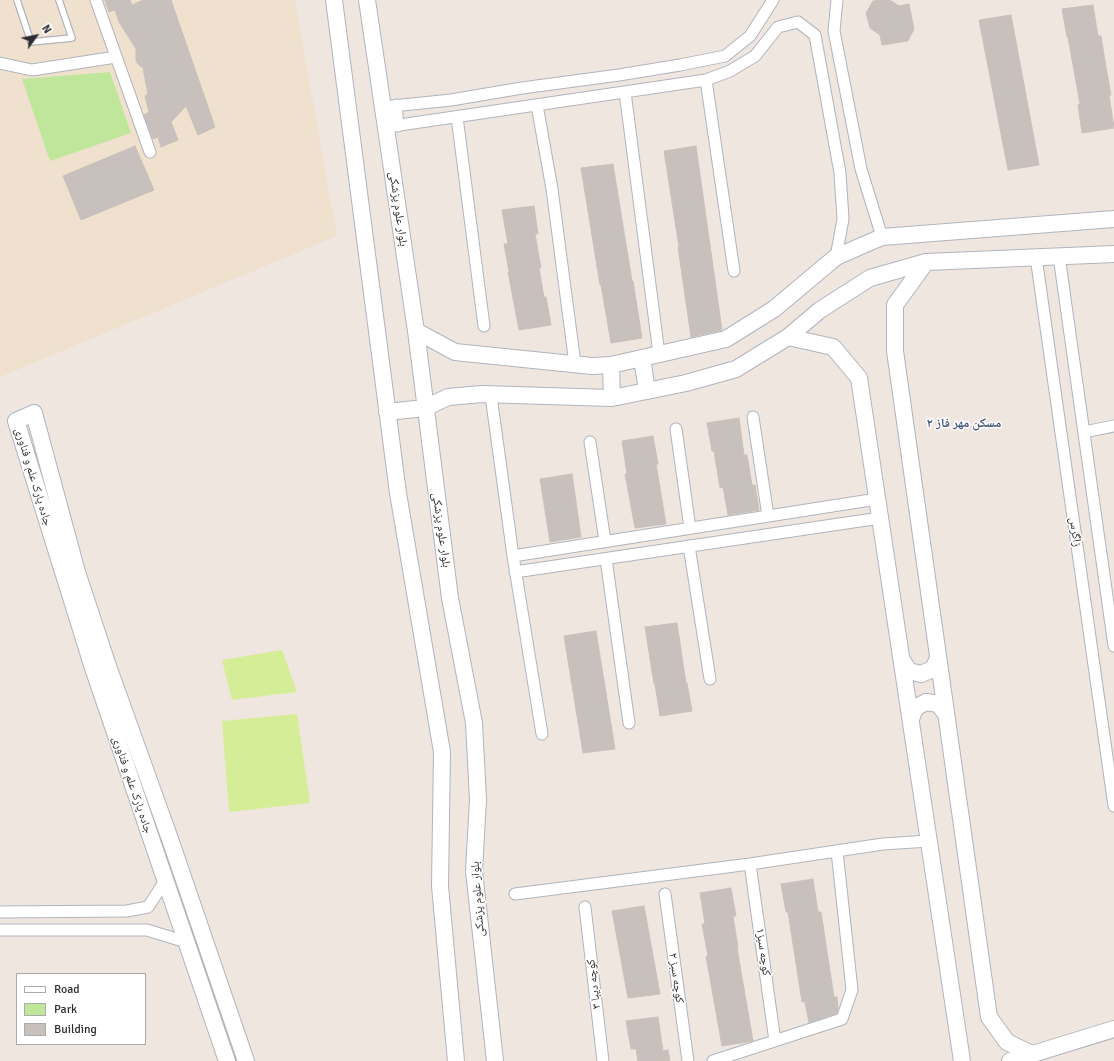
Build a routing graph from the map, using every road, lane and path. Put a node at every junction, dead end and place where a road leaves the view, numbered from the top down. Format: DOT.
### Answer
graph roads {
  1 [pos="17,0"];
  2 [pos="59,0"];
  3 [pos="96,0"];
  4 [pos="773,0"];
  5 [pos="836,0"];
  6 [pos="336,3"];
  7 [pos="366,3"];
  8 [pos="116,57"];
  9 [pos="0,63"];
  10 [pos="706,80"];
  11 [pos="625,92"];
  12 [pos="537,105"];
  13 [pos="390,106"];
  14 [pos="457,117"];
  15 [pos="392,126"];
  16 [pos="150,152"];
  17 [pos="1114,219"];
  18 [pos="882,237"];
  19 [pos="1114,254"];
  20 [pos="1059,256"];
  21 [pos="836,257"];
  22 [pos="1036,257"];
  23 [pos="926,262"];
  24 [pos="734,271"];
  25 [pos="484,326"];
  26 [pos="416,331"];
  27 [pos="788,337"];
  28 [pos="659,354"];
  29 [pos="642,358"];
  30 [pos="575,364"];
  31 [pos="611,365"];
  32 [pos="647,391"];
  33 [pos="612,398"];
  34 [pos="492,403"];
  35 [pos="425,408"];
  36 [pos="387,412"];
  37 [pos="753,417"];
  38 [pos="1114,426"];
  39 [pos="676,429"];
  40 [pos="1084,432"];
  41 [pos="590,442"];
  42 [pos="877,499"];
  43 [pos="768,516"];
  44 [pos="880,518"];
  45 [pos="690,528"];
  46 [pos="604,542"];
  47 [pos="689,546"];
  48 [pos="513,556"];
  49 [pos="606,559"];
  50 [pos="516,572"];
  51 [pos="1111,607"];
  52 [pos="1114,646"];
  53 [pos="938,658"];
  54 [pos="902,660"];
  55 [pos="101,669"];
  56 [pos="710,678"];
  57 [pos="946,714"];
  58 [pos="911,719"];
  59 [pos="629,723"];
  60 [pos="542,734"];
  61 [pos="1114,806"];
  62 [pos="929,840"];
  63 [pos="836,851"];
  64 [pos="750,864"];
  65 [pos="165,881"];
  66 [pos="515,894"];
  67 [pos="665,894"];
  68 [pos="585,907"];
  69 [pos="0,912"];
  70 [pos="0,930"];
  71 [pos="186,942"];
  72 [pos="1114,1029"];
  73 [pos="775,1041"];
  74 [pos="1032,1054"];
  75 [pos="227,1061"];
  76 [pos="246,1061"];
  77 [pos="456,1061"];
  78 [pos="496,1061"];
  79 [pos="603,1061"];
  80 [pos="688,1061"];
  81 [pos="713,1061"];
  82 [pos="962,1061"];
  83 [pos="1010,1061"];
  1 -- 2 [label="lane"];
  3 -- 8 [label="street"];
  4 -- 13 [label="street"];
  5 -- 18 [label="street"];
  6 -- 36 [label="street"];
  7 -- 13 [label="street, بلوار علوم پزشکی"];
  8 -- 9 [label="street"];
  8 -- 16 [label="street"];
  10 -- 11 [label="street"];
  10 -- 21 [label="street"];
  10 -- 24 [label="street"];
  11 -- 12 [label="street"];
  11 -- 28 [label="street"];
  12 -- 14 [label="street"];
  12 -- 30 [label="street"];
  13 -- 15 [label="street, بلوار علوم پزشکی"];
  14 -- 15 [label="street"];
  14 -- 25 [label="street"];
  15 -- 26 [label="street, بلوار علوم پزشکی"];
  17 -- 18 [label="street"];
  18 -- 21 [label="street"];
  19 -- 20 [label="street"];
  20 -- 22 [label="street"];
  20 -- 40 [label="street, زاگرس"];
  21 -- 28 [label="street"];
  22 -- 23 [label="street"];
  22 -- 61 [label="street, زاگرس"];
  23 -- 27 [label="street"];
  23 -- 53 [label="street"];
  26 -- 30 [label="street"];
  26 -- 35 [label="street, بلوار علوم پزشکی"];
  27 -- 32 [label="street"];
  27 -- 42 [label="street"];
  28 -- 29 [label="street"];
  29 -- 31 [label="street"];
  29 -- 32 [label="street"];
  30 -- 31 [label="street"];
  31 -- 33 [label="street"];
  32 -- 33 [label="street"];
  33 -- 35 [label="street"];
  34 -- 48 [label="street"];
  35 -- 36 [label="street"];
  35 -- 78 [label="street, بلوار علوم پزشکی"];
  36 -- 77 [label="street"];
  37 -- 43 [label="street"];
  38 -- 40 [label="street"];
  39 -- 45 [label="street"];
  40 -- 51 [label="street, زاگرس"];
  41 -- 46 [label="street"];
  42 -- 43 [label="street"];
  42 -- 44 [label="street"];
  43 -- 45 [label="street"];
  44 -- 47 [label="street"];
  44 -- 54 [label="street"];
  45 -- 46 [label="street"];
  46 -- 48 [label="street"];
  47 -- 49 [label="street"];
  47 -- 56 [label="street"];
  48 -- 50 [label="street"];
  49 -- 50 [label="street"];
  49 -- 59 [label="street"];
  50 -- 60 [label="street"];
  51 -- 52 [label="street, زاگرس"];
  53 -- 54 [label="street"];
  53 -- 57 [label="street"];
  54 -- 58 [label="street"];
  55 -- 55 [label="street, جاده پارک علم و فناوری"];
  55 -- 65 [label="street, جاده پارک علم و فناوری"];
  55 -- 76 [label="street, جاده پارک علم و فناوری"];
  57 -- 58 [label="street"];
  57 -- 74 [label="street"];
  58 -- 62 [label="street"];
  62 -- 63 [label="street"];
  62 -- 82 [label="street"];
  63 -- 64 [label="street"];
  63 -- 73 [label="street"];
  64 -- 66 [label="street"];
  64 -- 73 [label="street, کوچه سبز۱"];
  65 -- 69 [label="street"];
  65 -- 71 [label="street, جاده پارک علم و فناوری"];
  67 -- 80 [label="street, کوچه سبز ۲"];
  68 -- 79 [label="street, کوچه دیبا ۳"];
  70 -- 71 [label="street"];
  71 -- 75 [label="street, جاده پارک علم و فناوری"];
  72 -- 74 [label="street"];
  73 -- 81 [label="street"];
  74 -- 83 [label="street"];
}
